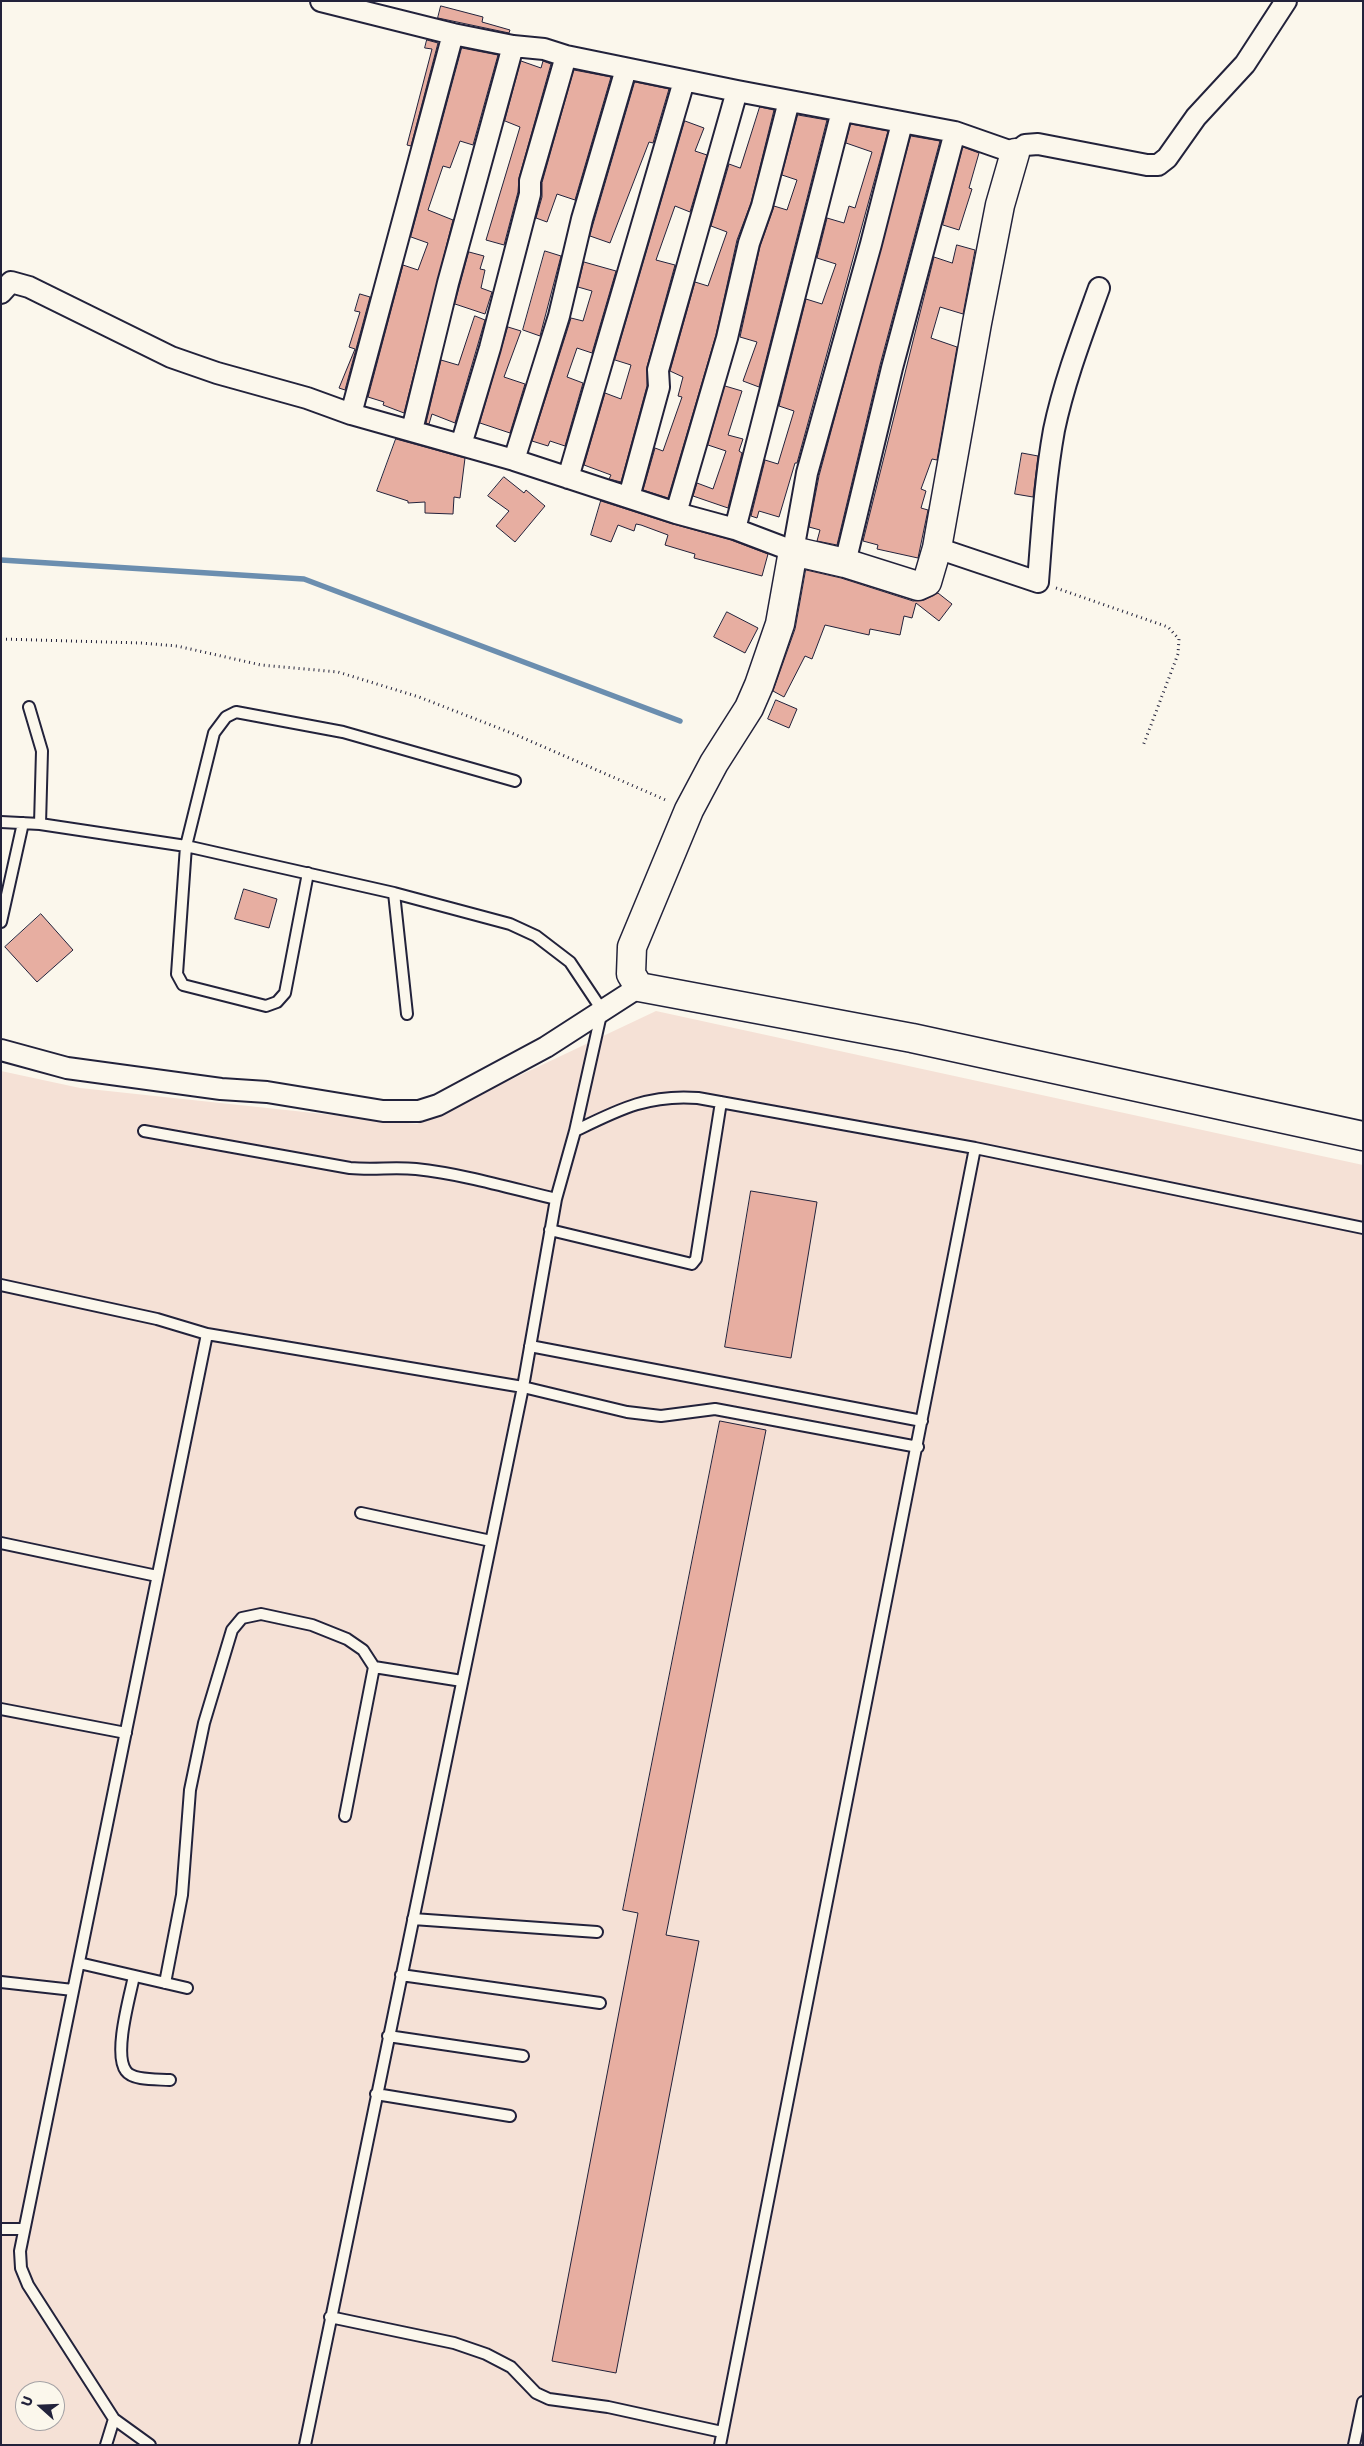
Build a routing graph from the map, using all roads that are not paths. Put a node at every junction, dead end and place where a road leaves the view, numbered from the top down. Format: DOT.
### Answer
graph roads {
  1 [pos="321,1"];
  2 [pos="1286,1"];
  3 [pos="453,34"];
  4 [pos="513,46"];
  5 [pos="566,56"];
  6 [pos="626,69"];
  7 [pos="684,81"];
  8 [pos="737,91"];
  9 [pos="789,101"];
  10 [pos="842,111"];
  11 [pos="902,123"];
  12 [pos="955,132"];
  13 [pos="1015,152"];
  14 [pos="1099,288"];
  15 [pos="1,293"];
  16 [pos="351,414"];
  17 [pos="412,430"];
  18 [pos="461,445"];
  19 [pos="514,460"];
  20 [pos="568,478"];
  21 [pos="628,497"];
  22 [pos="676,513"];
  23 [pos="736,529"];
  24 [pos="937,548"];
  25 [pos="793,551"];
  26 [pos="845,563"];
  27 [pos="29,708"];
  28 [pos="515,781"];
  29 [pos="1,822"];
  30 [pos="23,823"];
  31 [pos="40,824"];
  32 [pos="186,846"];
  33 [pos="308,873"];
  34 [pos="394,893"];
  35 [pos="1,922"];
  36 [pos="639,987"];
  37 [pos="602,1010"];
  38 [pos="407,1014"];
  39 [pos="1,1050"];
  40 [pos="721,1102"];
  41 [pos="144,1131"];
  42 [pos="575,1132"];
  43 [pos="1363,1136"];
  44 [pos="975,1148"];
  45 [pos="556,1199"];
  46 [pos="1363,1228"];
  47 [pos="550,1230"];
  48 [pos="1,1285"];
  49 [pos="206,1334"];
  50 [pos="530,1346"];
  51 [pos="523,1387"];
  52 [pos="922,1422"];
  53 [pos="918,1447"];
  54 [pos="361,1513"];
  55 [pos="491,1541"];
  56 [pos="1,1543"];
  57 [pos="157,1576"];
  58 [pos="374,1668"];
  59 [pos="462,1681"];
  60 [pos="1,1709"];
  61 [pos="126,1733"];
  62 [pos="345,1816"];
  63 [pos="413,1919"];
  64 [pos="597,1932"];
  65 [pos="79,1963"];
  66 [pos="401,1975"];
  67 [pos="134,1976"];
  68 [pos="1,1982"];
  69 [pos="165,1983"];
  70 [pos="187,1988"];
  71 [pos="73,1990"];
  72 [pos="600,2004"];
  73 [pos="388,2036"];
  74 [pos="523,2056"];
  75 [pos="170,2080"];
  76 [pos="376,2094"];
  77 [pos="510,2116"];
  78 [pos="1,2229"];
  79 [pos="24,2229"];
  80 [pos="330,2317"];
  81 [pos="1363,2402"];
  82 [pos="114,2419"];
  83 [pos="722,2432"];
  84 [pos="106,2445"];
  85 [pos="150,2445"];
  86 [pos="305,2445"];
  87 [pos="720,2445"];
  88 [pos="1354,2445"];
  1 -- 3 [label="street"];
  2 -- 13 [label="street"];
  3 -- 4 [label="street"];
  3 -- 16 [label="street"];
  4 -- 5 [label="street"];
  4 -- 17 [label="street"];
  5 -- 6 [label="street"];
  5 -- 18 [label="street"];
  6 -- 7 [label="street"];
  6 -- 19 [label="street"];
  7 -- 8 [label="street"];
  7 -- 20 [label="street"];
  8 -- 9 [label="street"];
  8 -- 21 [label="street"];
  9 -- 10 [label="street"];
  9 -- 22 [label="street"];
  10 -- 11 [label="street"];
  10 -- 23 [label="street"];
  11 -- 12 [label="street"];
  11 -- 25 [label="street"];
  12 -- 13 [label="street"];
  12 -- 26 [label="street"];
  13 -- 24 [label="street"];
  14 -- 24 [label="street"];
  15 -- 16 [label="street"];
  16 -- 17 [label="street"];
  17 -- 18 [label="street"];
  18 -- 19 [label="street"];
  19 -- 20 [label="street"];
  20 -- 21 [label="street"];
  21 -- 22 [label="street"];
  22 -- 23 [label="street"];
  23 -- 25 [label="street"];
  24 -- 26 [label="street"];
  25 -- 26 [label="street"];
  25 -- 36 [label="street"];
  27 -- 31 [label="lane"];
  28 -- 32 [label="lane"];
  29 -- 30 [label="lane"];
  30 -- 31 [label="lane"];
  30 -- 35 [label="lane"];
  31 -- 32 [label="lane"];
  32 -- 33 [label="lane"];
  32 -- 33 [label="lane"];
  33 -- 34 [label="lane"];
  34 -- 37 [label="lane"];
  34 -- 38 [label="lane"];
  36 -- 37 [label="street"];
  36 -- 43 [label="street"];
  37 -- 39 [label="street"];
  37 -- 42 [label="lane"];
  40 -- 42 [label="lane"];
  40 -- 44 [label="lane"];
  40 -- 47 [label="lane"];
  41 -- 45 [label="lane"];
  42 -- 45 [label="lane"];
  44 -- 46 [label="lane"];
  44 -- 52 [label="lane"];
  45 -- 47 [label="lane"];
  47 -- 50 [label="lane"];
  48 -- 49 [label="lane"];
  49 -- 51 [label="lane"];
  49 -- 57 [label="lane"];
  50 -- 51 [label="lane"];
  50 -- 52 [label="lane"];
  51 -- 53 [label="lane"];
  51 -- 55 [label="lane"];
  52 -- 53 [label="lane"];
  53 -- 83 [label="lane"];
  54 -- 55 [label="lane"];
  55 -- 59 [label="lane"];
  56 -- 57 [label="lane"];
  57 -- 61 [label="lane"];
  58 -- 59 [label="lane"];
  58 -- 62 [label="lane"];
  58 -- 69 [label="lane"];
  59 -- 63 [label="lane"];
  60 -- 61 [label="lane"];
  61 -- 65 [label="lane"];
  63 -- 64 [label="lane"];
  63 -- 66 [label="lane"];
  65 -- 67 [label="lane"];
  65 -- 71 [label="lane"];
  66 -- 72 [label="lane"];
  66 -- 73 [label="lane"];
  67 -- 69 [label="lane"];
  67 -- 75 [label="lane"];
  68 -- 71 [label="lane"];
  69 -- 70 [label="lane"];
  71 -- 79 [label="lane"];
  73 -- 74 [label="lane"];
  73 -- 76 [label="lane"];
  76 -- 77 [label="lane"];
  76 -- 80 [label="lane"];
  78 -- 79 [label="lane"];
  79 -- 82 [label="lane"];
  80 -- 83 [label="lane"];
  80 -- 86 [label="lane"];
  81 -- 88 [label="lane"];
  82 -- 84 [label="lane"];
  82 -- 85 [label="lane"];
  83 -- 87 [label="lane"];
}
